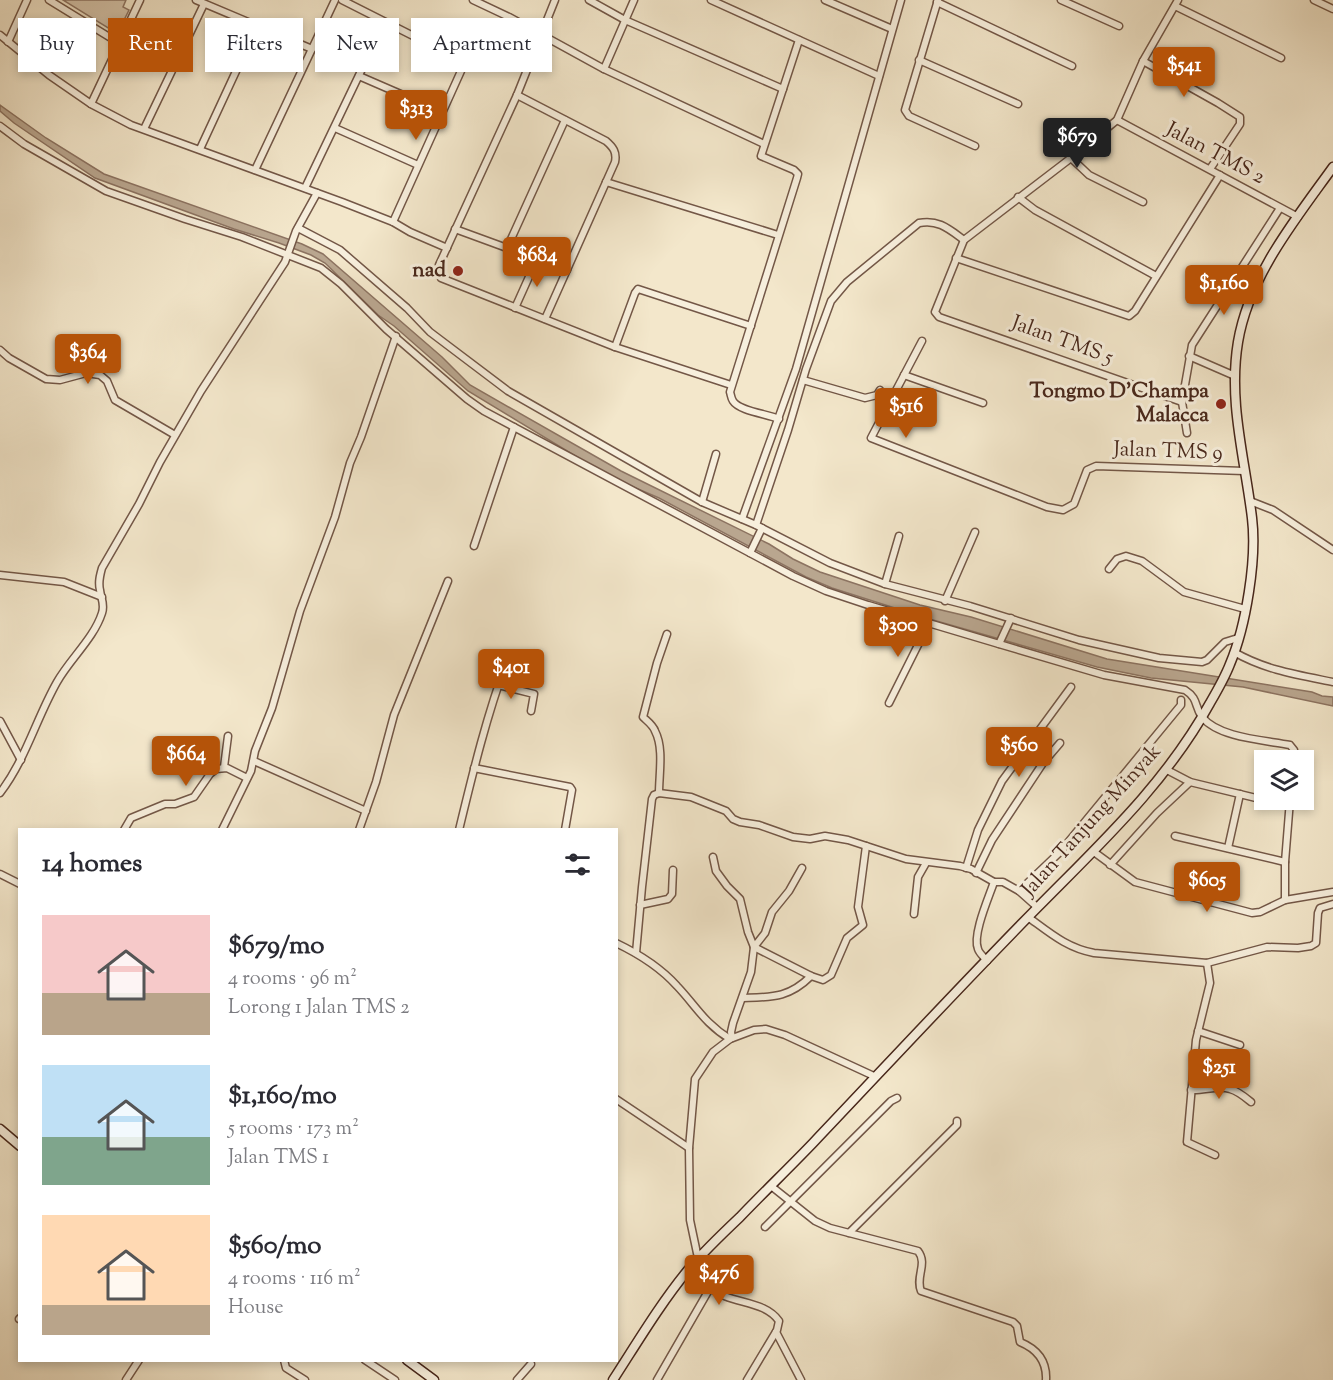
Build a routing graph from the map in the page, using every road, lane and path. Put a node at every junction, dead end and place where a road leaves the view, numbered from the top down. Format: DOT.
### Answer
graph roads {
  1 [pos="27,0"];
  2 [pos="49,0"];
  3 [pos="140,0"];
  4 [pos="196,0"];
  5 [pos="335,0"];
  6 [pos="342,0"];
  7 [pos="473,0"];
  8 [pos="555,0"];
  9 [pos="589,0"];
  10 [pos="634,0"];
  11 [pos="711,0"];
  12 [pos="825,0"];
  13 [pos="901,0"];
  14 [pos="1061,0"];
  15 [pos="1314,0"];
  16 [pos="937,1"];
  17 [pos="213,3"];
  18 [pos="1176,3"];
  19 [pos="204,4"];
  20 [pos="1333,9"];
  21 [pos="131,18"];
  22 [pos="242,18"];
  23 [pos="375,18"];
  24 [pos="512,18"];
  25 [pos="548,18"];
  26 [pos="625,20"];
  27 [pos="1119,26"];
  28 [pos="892,29"];
  29 [pos="399,30"];
  30 [pos="0,35"];
  31 [pos="108,36"];
  32 [pos="799,40"];
  33 [pos="552,41"];
  34 [pos="8,42"];
  35 [pos="303,45"];
  36 [pos="312,49"];
  37 [pos="1281,58"];
  38 [pos="919,60"];
  39 [pos="1143,61"];
  40 [pos="1072,66"];
  41 [pos="108,67"];
  42 [pos="604,69"];
  43 [pos="236,72"];
  44 [pos="361,72"];
  45 [pos="526,72"];
  46 [pos="359,76"];
  47 [pos="879,76"];
  48 [pos="783,89"];
  49 [pos="517,95"];
  50 [pos="91,104"];
  51 [pos="1018,104"];
  52 [pos="442,112"];
  53 [pos="565,120"];
  54 [pos="1117,120"];
  55 [pos="0,126"];
  56 [pos="335,128"];
  57 [pos="144,129"];
  58 [pos="764,144"];
  59 [pos="975,146"];
  60 [pos="200,149"];
  61 [pos="1071,158"];
  62 [pos="418,165"];
  63 [pos="1333,167"];
  64 [pos="1209,169"];
  65 [pos="255,170"];
  66 [pos="1220,175"];
  67 [pos="606,182"];
  68 [pos="305,188"];
  69 [pos="317,193"];
  70 [pos="1018,197"];
  71 [pos="1143,202"];
  72 [pos="1280,208"];
  73 [pos="1298,217"];
  74 [pos="393,222"];
  75 [pos="455,229"];
  76 [pos="297,230"];
  77 [pos="778,235"];
  78 [pos="964,240"];
  79 [pos="447,248"];
  80 [pos="507,248"];
  81 [pos="288,253"];
  82 [pos="956,258"];
  83 [pos="537,259"];
  84 [pos="567,270"];
  85 [pos="1156,276"];
  86 [pos="516,308"];
  87 [pos="545,319"];
  88 [pos="751,326"];
  89 [pos="396,336"];
  90 [pos="922,342"];
  91 [pos="615,347"];
  92 [pos="802,348"];
  93 [pos="0,350"];
  94 [pos="812,351"];
  95 [pos="1189,356"];
  96 [pos="904,375"];
  97 [pos="1235,376"];
  98 [pos="803,380"];
  99 [pos="731,385"];
  100 [pos="880,390"];
  101 [pos="1182,402"];
  102 [pos="983,403"];
  103 [pos="779,419"];
  104 [pos="514,427"];
  105 [pos="1187,433"];
  106 [pos="175,435"];
  107 [pos="716,454"];
  108 [pos="1244,471"];
  109 [pos="1250,501"];
  110 [pos="702,502"];
  111 [pos="742,519"];
  112 [pos="759,528"];
  113 [pos="975,532"];
  114 [pos="899,536"];
  115 [pos="474,546"];
  116 [pos="1333,550"];
  117 [pos="751,551"];
  118 [pos="1109,569"];
  119 [pos="0,575"];
  120 [pos="448,581"];
  121 [pos="885,584"];
  122 [pos="102,597"];
  123 [pos="945,601"];
  124 [pos="1245,609"];
  125 [pos="1010,620"];
  126 [pos="928,623"];
  127 [pos="667,634"];
  128 [pos="1238,638"];
  129 [pos="1000,642"];
  130 [pos="1234,652"];
  131 [pos="508,658"];
  132 [pos="1333,682"];
  133 [pos="498,685"];
  134 [pos="1071,687"];
  135 [pos="1181,700"];
  136 [pos="889,703"];
  137 [pos="531,711"];
  138 [pos="1202,717"];
  139 [pos="0,721"];
  140 [pos="228,736"];
  141 [pos="1060,743"];
  142 [pos="1294,750"];
  143 [pos="21,760"];
  144 [pos="254,761"];
  145 [pos="224,767"];
  146 [pos="474,768"];
  147 [pos="1167,770"];
  148 [pos="247,778"];
  149 [pos="1190,782"];
  150 [pos="0,793"];
  151 [pos="658,793"];
  152 [pos="1240,794"];
  153 [pos="1254,797"];
  154 [pos="1289,810"];
  155 [pos="366,811"];
  156 [pos="125,828"];
  157 [pos="223,828"];
  158 [pos="360,828"];
  159 [pos="459,828"];
  160 [pos="565,828"];
  161 [pos="1175,836"];
  162 [pos="866,846"];
  163 [pos="1228,848"];
  164 [pos="1094,852"];
  165 [pos="713,856"];
  166 [pos="1286,862"];
  167 [pos="926,863"];
  168 [pos="1110,865"];
  169 [pos="802,868"];
  170 [pos="966,868"];
  171 [pos="673,870"];
  172 [pos="976,873"];
  173 [pos="0,874"];
  174 [pos="994,882"];
  175 [pos="18,883"];
  176 [pos="1019,891"];
  177 [pos="1333,892"];
  178 [pos="1286,900"];
  179 [pos="1333,904"];
  180 [pos="640,905"];
  181 [pos="1037,907"];
  182 [pos="914,914"];
  183 [pos="1028,917"];
  184 [pos="618,944"];
  185 [pos="754,947"];
  186 [pos="636,953"];
  187 [pos="987,961"];
  188 [pos="1207,963"];
  189 [pos="811,976"];
  190 [pos="742,998"];
  191 [pos="1198,1031"];
  192 [pos="731,1038"];
  193 [pos="1240,1046"];
  194 [pos="876,1077"];
  195 [pos="1191,1090"];
  196 [pos="897,1098"];
  197 [pos="618,1100"];
  198 [pos="1251,1102"];
  199 [pos="957,1121"];
  200 [pos="0,1129"];
  201 [pos="18,1141"];
  202 [pos="689,1148"];
  203 [pos="1215,1155"];
  204 [pos="771,1186"];
  205 [pos="790,1202"];
  206 [pos="765,1227"];
  207 [pos="849,1233"];
  208 [pos="696,1260"];
  209 [pos="710,1288"];
  210 [pos="776,1332"];
  211 [pos="138,1362"];
  212 [pos="284,1362"];
  213 [pos="367,1362"];
  214 [pos="410,1362"];
  215 [pos="531,1364"];
  216 [pos="126,1380"];
  217 [pos="304,1380"];
  218 [pos="395,1380"];
  219 [pos="434,1380"];
  220 [pos="517,1380"];
  221 [pos="613,1380"];
  222 [pos="657,1380"];
  223 [pos="747,1380"];
  224 [pos="801,1380"];
  225 [pos="1046,1380"];
  1 -- 34 [label="street"];
  2 -- 31 [label="street"];
  3 -- 21 [label="street"];
  4 -- 19 [label="street"];
  5 -- 36 [label="street"];
  6 -- 23 [label="street"];
  7 -- 24 [label="street"];
  8 -- 25 [label="street"];
  9 -- 26 [label="street"];
  10 -- 26 [label="street"];
  11 -- 32 [label="street"];
  12 -- 28 [label="street"];
  13 -- 28 [label="street"];
  14 -- 27 [label="street"];
  15 -- 20 [label="street"];
  16 -- 38 [label="street"];
  16 -- 40 [label="street"];
  17 -- 19 [label="street"];
  17 -- 22 [label="street"];
  18 -- 37 [label="street"];
  18 -- 39 [label="street"];
  19 -- 57 [label="street"];
  26 -- 42 [label="street"];
  26 -- 48 [label="street"];
  28 -- 47 [label="street"];
  29 -- 52 [label="street"];
  30 -- 34 [label="street"];
  32 -- 47 [label="street"];
  32 -- 48 [label="street"];
  33 -- 42 [label="street"];
  34 -- 50 [label="street"];
  35 -- 36 [label="street"];
  36 -- 65 [label="street"];
  38 -- 51 [label="street"];
  38 -- 59 [label="street"];
  39 -- 54 [label="street"];
  39 -- 64 [label="street"];
  41 -- 50 [label="street"];
  42 -- 58 [label="street"];
  43 -- 60 [label="street"];
  44 -- 46 [label="street"];
  45 -- 49 [label="street"];
  46 -- 52 [label="street"];
  46 -- 56 [label="street"];
  47 -- 92 [label="street"];
  48 -- 58 [label="street"];
  49 -- 53 [label="street"];
  49 -- 75 [label="street"];
  50 -- 57 [label="street"];
  52 -- 62 [label="street"];
  53 -- 67 [label="street"];
  53 -- 80 [label="street"];
  54 -- 61 [label="street"];
  54 -- 64 [label="street, Jalan TMS 2"];
  55 -- 81 [label="street"];
  56 -- 62 [label="street"];
  56 -- 68 [label="street"];
  57 -- 60 [label="street"];
  58 -- 77 [label="street"];
  60 -- 65 [label="street"];
  61 -- 70 [label="street"];
  61 -- 71 [label="street"];
  62 -- 74 [label="street"];
  63 -- 73 [label="main road, Jalan Tanjung Minyak"];
  64 -- 66 [label="street, Jalan TMS 2"];
  65 -- 68 [label="street"];
  66 -- 72 [label="street, Jalan TMS 2"];
  66 -- 85 [label="street"];
  67 -- 77 [label="street"];
  67 -- 84 [label="street"];
  68 -- 69 [label="street"];
  69 -- 74 [label="street"];
  69 -- 76 [label="street"];
  70 -- 78 [label="street"];
  70 -- 85 [label="street"];
  72 -- 73 [label="street, Jalan TMS 2"];
  72 -- 95 [label="street"];
  73 -- 97 [label="main road, Jalan Tanjung Minyak"];
  74 -- 79 [label="street"];
  75 -- 79 [label="street"];
  75 -- 80 [label="street"];
  76 -- 81 [label="street"];
  76 -- 110 [label="street"];
  77 -- 88 [label="street"];
  78 -- 82 [label="street"];
  78 -- 94 [label="street"];
  79 -- 86 [label="street"];
  80 -- 83 [label="street"];
  81 -- 89 [label="street"];
  81 -- 106 [label="street"];
  82 -- 85 [label="street"];
  82 -- 101 [label="street, Jalan TMS 5"];
  83 -- 84 [label="street"];
  83 -- 86 [label="street"];
  84 -- 87 [label="street"];
  86 -- 87 [label="street"];
  87 -- 91 [label="street"];
  88 -- 91 [label="street"];
  88 -- 99 [label="street"];
  89 -- 104 [label="street"];
  89 -- 144 [label="street"];
  90 -- 96 [label="street"];
  91 -- 99 [label="street"];
  92 -- 94 [label="street"];
  92 -- 103 [label="street"];
  93 -- 106 [label="street"];
  94 -- 98 [label="street"];
  95 -- 97 [label="street"];
  95 -- 101 [label="street"];
  96 -- 102 [label="street"];
  96 -- 108 [label="street, Jalan TMS 9"];
  97 -- 108 [label="main road, Jalan Tanjung Minyak"];
  98 -- 100 [label="street"];
  98 -- 112 [label="street"];
  99 -- 103 [label="street"];
  101 -- 105 [label="street"];
  103 -- 111 [label="street"];
  104 -- 115 [label="street"];
  104 -- 117 [label="street"];
  106 -- 122 [label="street"];
  107 -- 110 [label="street"];
  108 -- 109 [label="main road, Jalan Tanjung Minyak"];
  109 -- 116 [label="street"];
  109 -- 124 [label="main road, Jalan Tanjung Minyak"];
  110 -- 111 [label="street"];
  111 -- 112 [label="street"];
  112 -- 117 [label="street"];
  112 -- 121 [label="street"];
  113 -- 123 [label="street"];
  114 -- 121 [label="street"];
  117 -- 126 [label="street"];
  118 -- 124 [label="street"];
  119 -- 122 [label="street"];
  120 -- 155 [label="street"];
  121 -- 123 [label="street"];
  122 -- 143 [label="street"];
  123 -- 125 [label="street"];
  124 -- 128 [label="main road, Jalan Tanjung Minyak"];
  125 -- 128 [label="street"];
  125 -- 129 [label="street"];
  126 -- 129 [label="street"];
  126 -- 136 [label="street"];
  127 -- 151 [label="street"];
  128 -- 130 [label="main road, Jalan Tanjung Minyak"];
  129 -- 138 [label="street"];
  130 -- 132 [label="street"];
  130 -- 138 [label="main road, Jalan Tanjung Minyak"];
  131 -- 133 [label="street"];
  133 -- 137 [label="street"];
  133 -- 146 [label="street"];
  134 -- 170 [label="street"];
  135 -- 176 [label="street"];
  138 -- 142 [label="street"];
  138 -- 147 [label="main road, Jalan Tanjung Minyak"];
  139 -- 143 [label="street"];
  140 -- 145 [label="street"];
  141 -- 172 [label="street"];
  143 -- 150 [label="street"];
  144 -- 148 [label="street"];
  144 -- 155 [label="street"];
  145 -- 148 [label="street"];
  145 -- 156 [label="street"];
  146 -- 159 [label="street"];
  146 -- 160 [label="street"];
  147 -- 149 [label="street"];
  147 -- 164 [label="main road, Jalan Tanjung Minyak"];
  148 -- 157 [label="street"];
  149 -- 152 [label="street"];
  149 -- 168 [label="street"];
  151 -- 162 [label="street"];
  151 -- 180 [label="street"];
  152 -- 153 [label="street"];
  152 -- 163 [label="street"];
  154 -- 166 [label="street"];
  155 -- 158 [label="street"];
  161 -- 163 [label="street"];
  162 -- 167 [label="street"];
  162 -- 189 [label="street"];
  163 -- 166 [label="street"];
  164 -- 168 [label="street"];
  164 -- 181 [label="main road, Jalan Tanjung Minyak"];
  165 -- 185 [label="street"];
  166 -- 178 [label="street"];
  167 -- 170 [label="street"];
  167 -- 182 [label="street"];
  168 -- 178 [label="street"];
  169 -- 185 [label="street"];
  170 -- 172 [label="street"];
  171 -- 180 [label="street"];
  172 -- 174 [label="street"];
  173 -- 175 [label="street"];
  174 -- 176 [label="street"];
  174 -- 187 [label="street"];
  176 -- 181 [label="street"];
  177 -- 178 [label="street"];
  179 -- 188 [label="street"];
  180 -- 186 [label="street"];
  181 -- 183 [label="main road, Jalan Tanjung Minyak"];
  183 -- 187 [label="main road, Jalan Tanjung Minyak"];
  183 -- 188 [label="street"];
  184 -- 186 [label="street"];
  185 -- 189 [label="street"];
  185 -- 190 [label="street"];
  186 -- 192 [label="street"];
  187 -- 194 [label="main road, Jalan Tanjung Minyak"];
  188 -- 191 [label="street"];
  189 -- 190 [label="street"];
  190 -- 192 [label="street"];
  191 -- 193 [label="street"];
  191 -- 195 [label="street"];
  192 -- 194 [label="street"];
  192 -- 202 [label="street"];
  194 -- 204 [label="main road, Jalan Tanjung Minyak"];
  195 -- 198 [label="street"];
  195 -- 203 [label="street"];
  196 -- 205 [label="street"];
  197 -- 202 [label="street"];
  199 -- 207 [label="street"];
  200 -- 201 [label="main road"];
  202 -- 208 [label="street"];
  204 -- 205 [label="street"];
  204 -- 208 [label="main road, Jalan Tanjung Minyak"];
  205 -- 206 [label="street"];
  205 -- 207 [label="street"];
  207 -- 225 [label="street"];
  208 -- 209 [label="street"];
  208 -- 221 [label="main road, Jalan Tanjung Minyak"];
  209 -- 210 [label="street"];
  209 -- 222 [label="street"];
  210 -- 223 [label="street"];
  210 -- 224 [label="street"];
  211 -- 216 [label="street"];
  212 -- 217 [label="street"];
  213 -- 218 [label="street"];
  214 -- 219 [label="main road"];
  215 -- 220 [label="street"];
}
